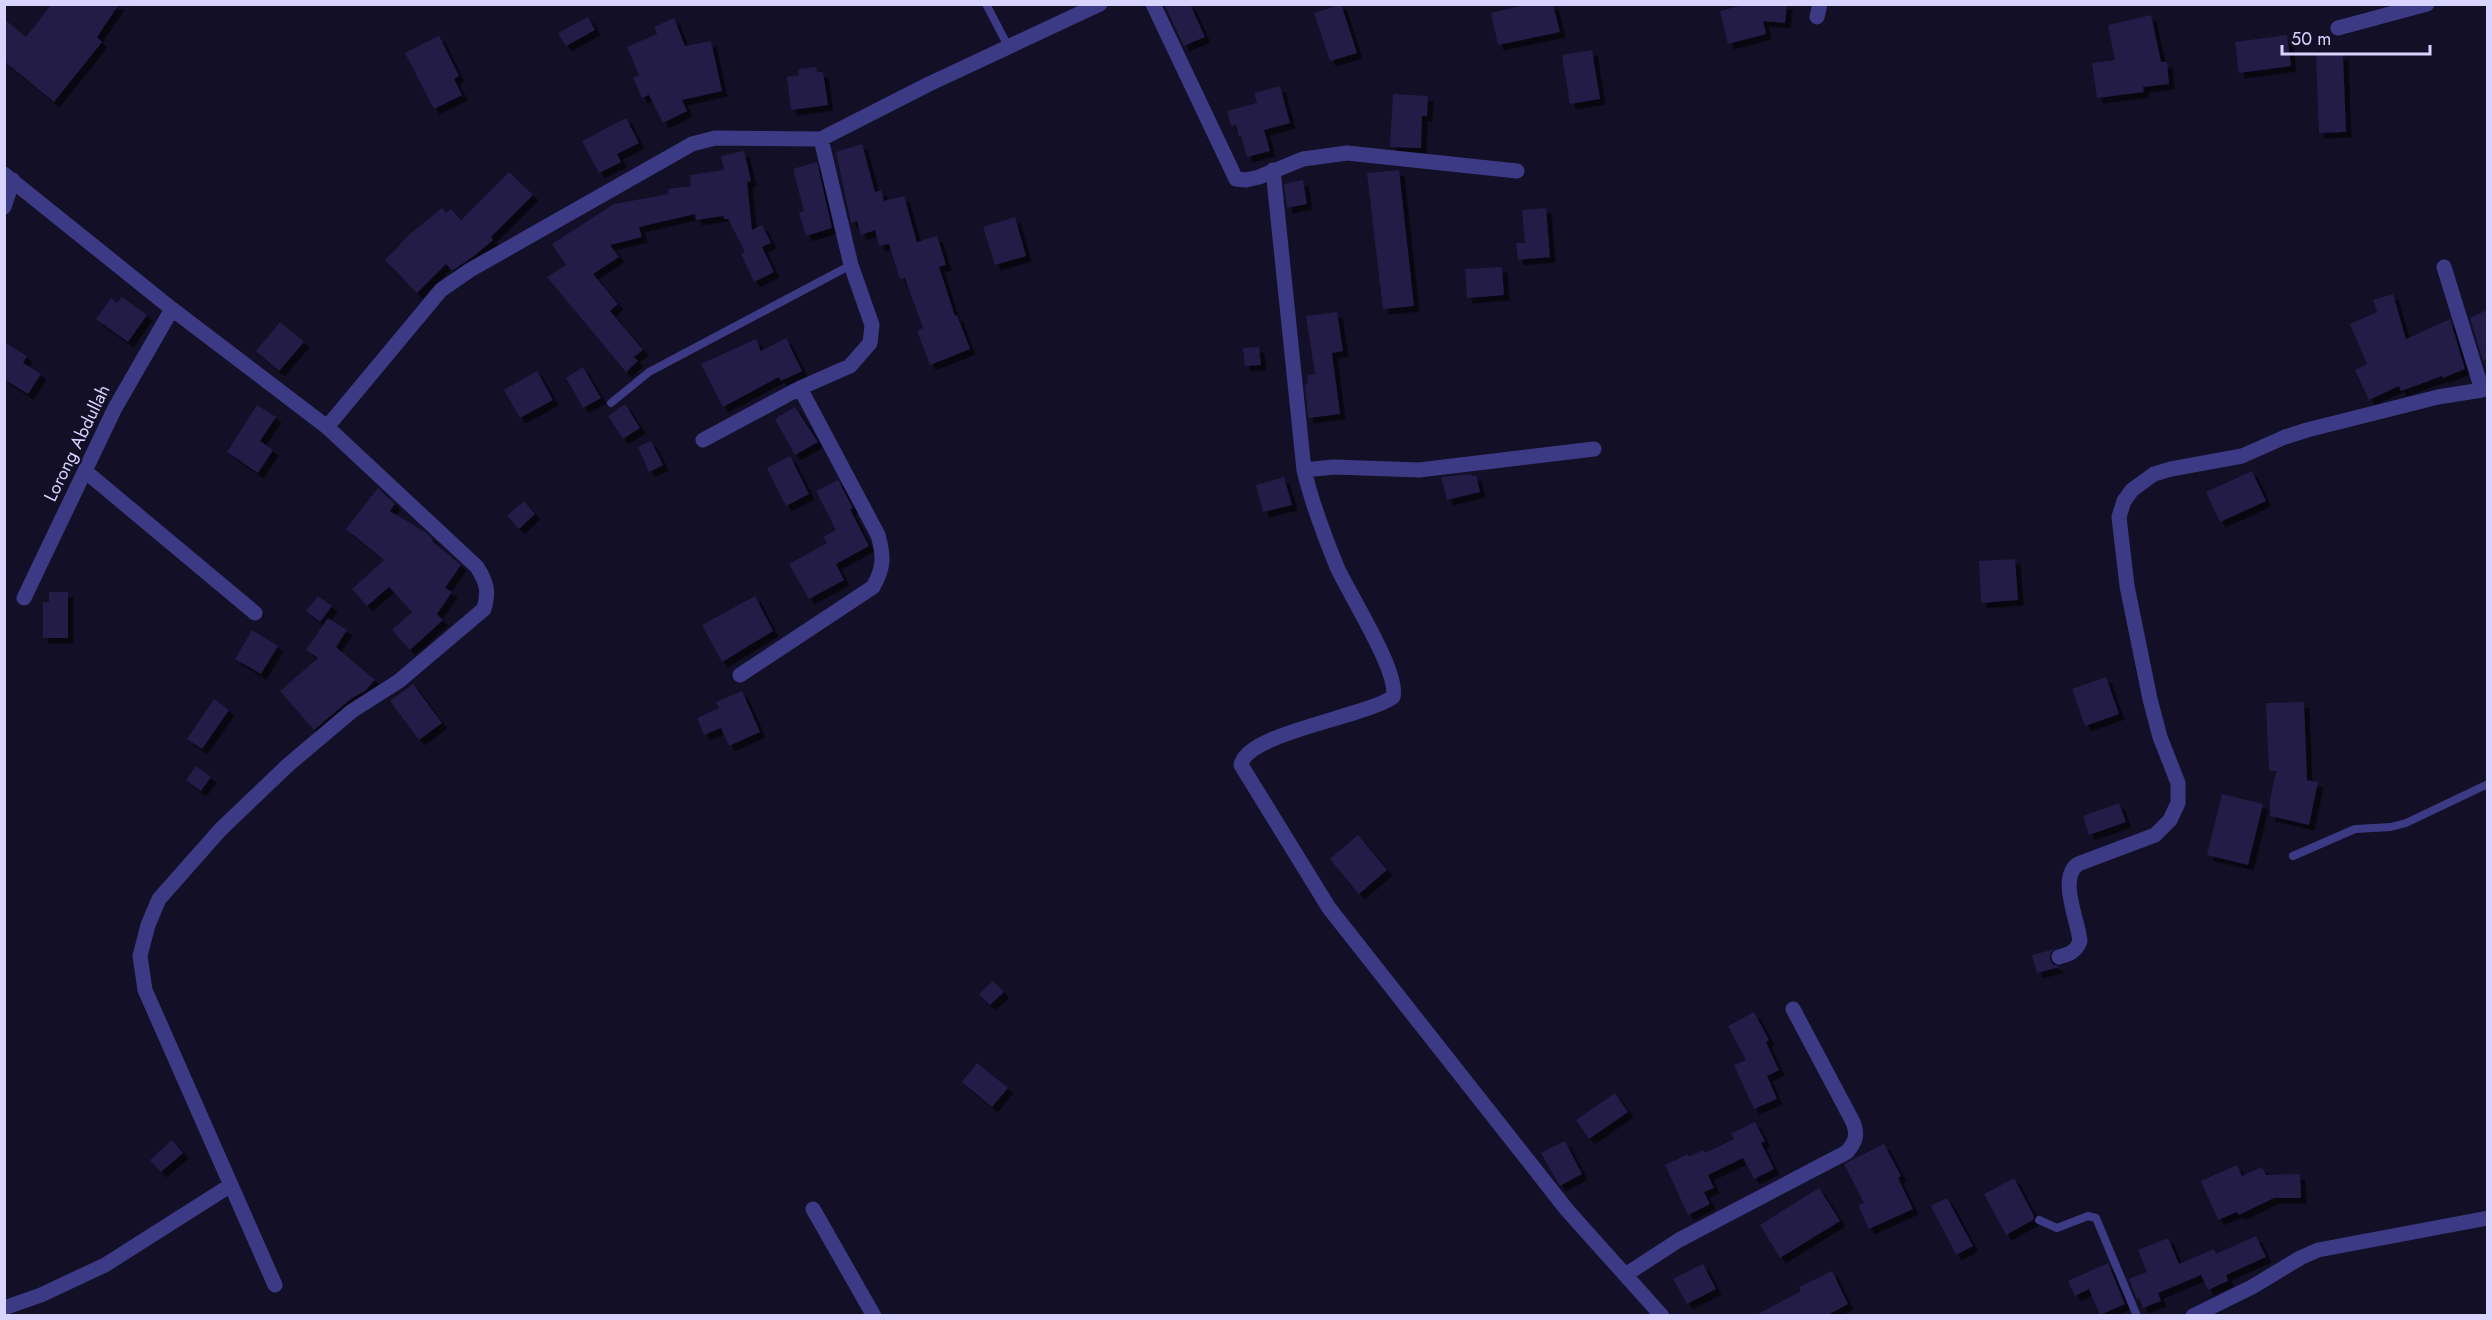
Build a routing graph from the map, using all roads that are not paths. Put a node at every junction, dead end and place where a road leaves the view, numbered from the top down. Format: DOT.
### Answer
graph roads {
  1 [pos="986,4"];
  2 [pos="1100,4"];
  3 [pos="1153,4"];
  4 [pos="2427,4"];
  5 [pos="2338,28"];
  6 [pos="1009,48"];
  7 [pos="820,139"];
  8 [pos="1273,170"];
  9 [pos="1517,171"];
  10 [pos="9,177"];
  11 [pos="4,207"];
  12 [pos="851,265"];
  13 [pos="2444,267"];
  14 [pos="172,309"];
  15 [pos="800,388"];
  16 [pos="2485,389"];
  17 [pos="611,403"];
  18 [pos="327,427"];
  19 [pos="703,440"];
  20 [pos="1594,449"];
  21 [pos="1304,470"];
  22 [pos="85,471"];
  23 [pos="24,598"];
  24 [pos="255,613"];
  25 [pos="740,675"];
  26 [pos="2487,784"];
  27 [pos="2293,856"];
  28 [pos="2059,957"];
  29 [pos="1793,1009"];
  30 [pos="231,1185"];
  31 [pos="813,1209"];
  32 [pos="2487,1218"];
  33 [pos="2039,1220"];
  34 [pos="1625,1275"];
  35 [pos="275,1285"];
  36 [pos="4,1308"];
  37 [pos="874,1316"];
  38 [pos="1662,1316"];
  39 [pos="2137,1316"];
  40 [pos="2193,1316"];
  1 -- 6 [label="lane"];
  2 -- 6 [label="street"];
  3 -- 8 [label="street"];
  4 -- 5 [label="street"];
  6 -- 7 [label="street"];
  7 -- 12 [label="street"];
  7 -- 18 [label="street"];
  8 -- 9 [label="street"];
  8 -- 21 [label="street"];
  10 -- 11 [label="street"];
  10 -- 14 [label="street"];
  12 -- 15 [label="street"];
  12 -- 17 [label="lane"];
  13 -- 16 [label="street"];
  14 -- 18 [label="street"];
  14 -- 22 [label="street, Lorong Abdullah"];
  15 -- 19 [label="street"];
  15 -- 25 [label="street"];
  16 -- 28 [label="street"];
  18 -- 30 [label="street"];
  20 -- 21 [label="street"];
  21 -- 34 [label="street"];
  22 -- 23 [label="street, Lorong Abdullah"];
  22 -- 24 [label="street"];
  26 -- 27 [label="lane"];
  29 -- 34 [label="street"];
  30 -- 35 [label="street"];
  30 -- 36 [label="street"];
  31 -- 37 [label="street"];
  32 -- 40 [label="street"];
  33 -- 39 [label="lane"];
  34 -- 38 [label="street"];
}
